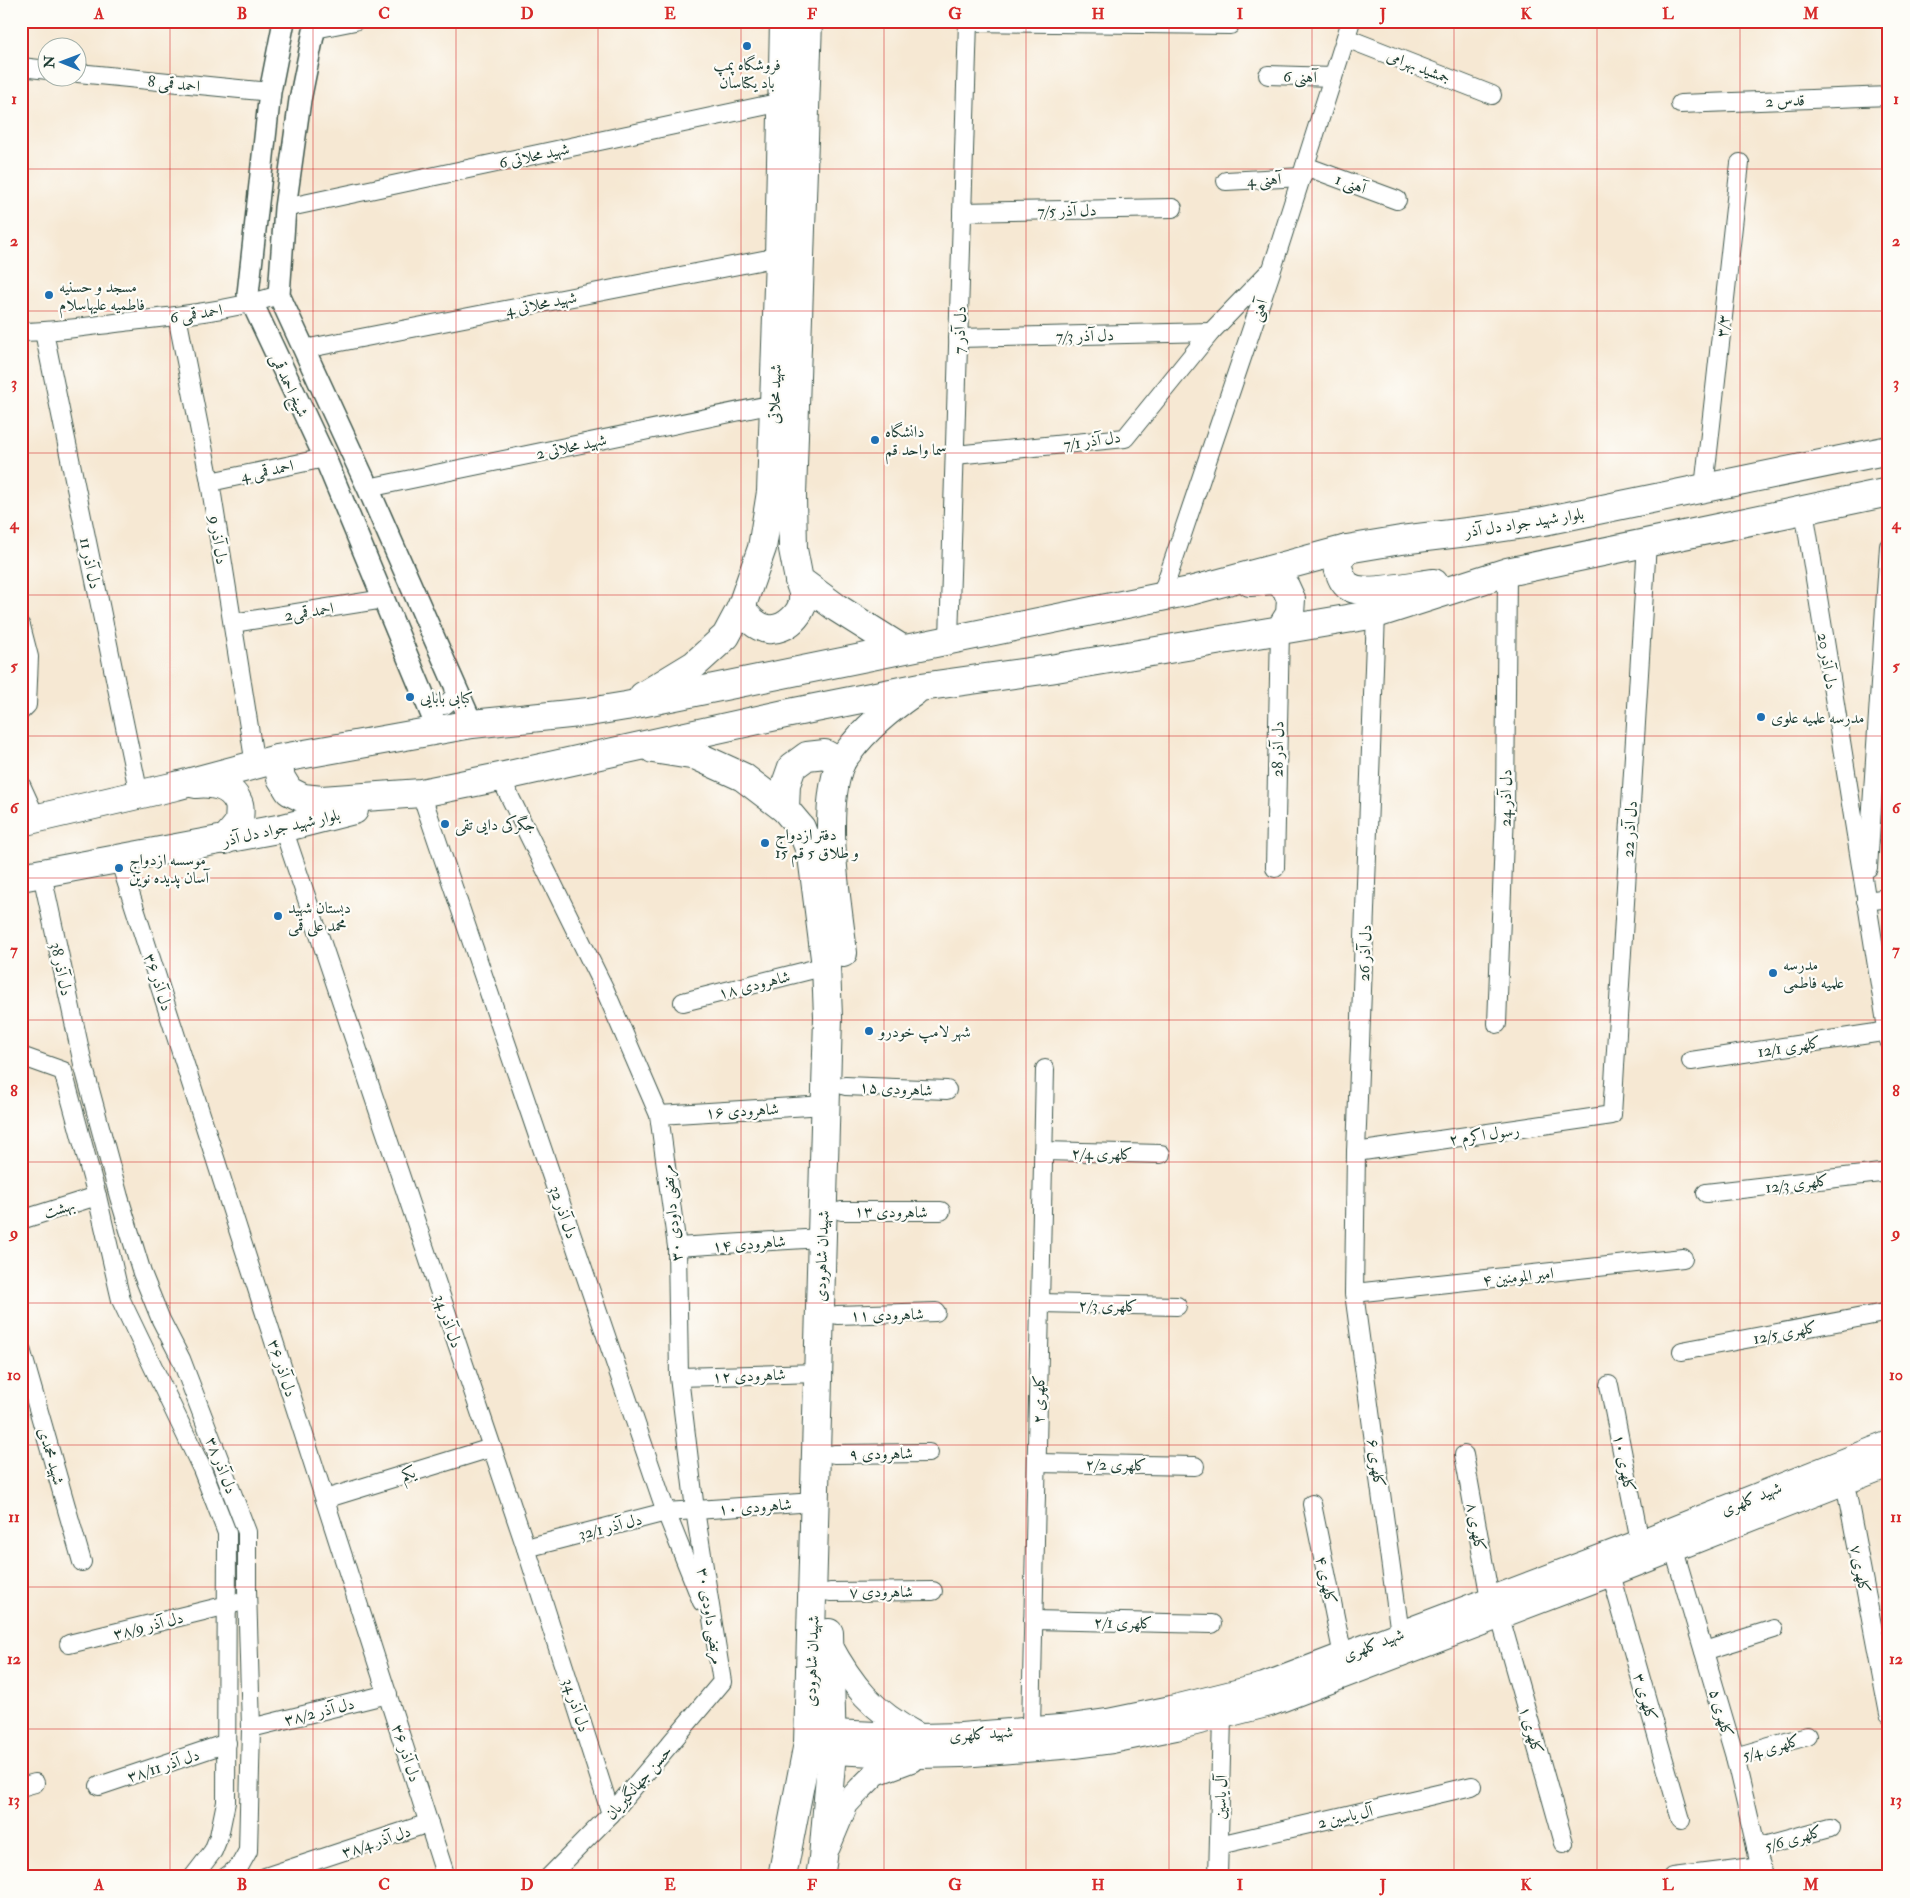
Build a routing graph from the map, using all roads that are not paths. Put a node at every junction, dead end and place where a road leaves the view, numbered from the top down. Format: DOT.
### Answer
graph roads {
  1 [pos="284,21"];
  2 [pos="355,21"];
  3 [pos="784,21"];
  4 [pos="808,21"];
  5 [pos="968,22"];
  6 [pos="315,25"];
  7 [pos="1230,25"];
  8 [pos="1348,29"];
  9 [pos="21,67"];
  10 [pos="38,69"];
  11 [pos="88,74"];
  12 [pos="1268,75"];
  13 [pos="1333,77"];
  14 [pos="270,92"];
  15 [pos="1492,95"];
  16 [pos="1889,96"];
  17 [pos="782,102"];
  18 [pos="1680,104"];
  19 [pos="1740,163"];
  20 [pos="1304,172"];
  21 [pos="1226,181"];
  22 [pos="1396,200"];
  23 [pos="285,208"];
  24 [pos="1173,208"];
  25 [pos="962,212"];
  26 [pos="779,257"];
  27 [pos="1272,269"];
  28 [pos="279,295"];
  29 [pos="252,304"];
  30 [pos="178,316"];
  31 [pos="21,332"];
  32 [pos="44,332"];
  33 [pos="1211,332"];
  34 [pos="958,338"];
  35 [pos="304,349"];
  36 [pos="774,404"];
  37 [pos="1889,450"];
  38 [pos="955,455"];
  39 [pos="325,458"];
  40 [pos="210,482"];
  41 [pos="368,488"];
  42 [pos="1704,488"];
  43 [pos="1889,492"];
  44 [pos="1804,510"];
  45 [pos="1647,543"];
  46 [pos="1889,546"];
  47 [pos="1347,549"];
  48 [pos="1497,574"];
  49 [pos="799,580"];
  50 [pos="1190,591"];
  51 [pos="1161,597"];
  52 [pos="384,599"];
  53 [pos="741,608"];
  54 [pos="1376,614"];
  55 [pos="233,623"];
  56 [pos="21,626"];
  57 [pos="1280,630"];
  58 [pos="950,639"];
  59 [pos="902,648"];
  60 [pos="455,685"];
  61 [pos="921,687"];
  62 [pos="426,699"];
  63 [pos="626,706"];
  64 [pos="21,711"];
  65 [pos="472,724"];
  66 [pos="438,730"];
  67 [pos="634,747"];
  68 [pos="266,762"];
  69 [pos="840,762"];
  70 [pos="500,777"];
  71 [pos="21,785"];
  72 [pos="176,786"];
  73 [pos="421,793"];
  74 [pos="139,795"];
  75 [pos="785,809"];
  76 [pos="29,820"];
  77 [pos="283,828"];
  78 [pos="225,840"];
  79 [pos="119,859"];
  80 [pos="1274,868"];
  81 [pos="32,876"];
  82 [pos="1889,898"];
  83 [pos="1866,901"];
  84 [pos="826,966"];
  85 [pos="683,1002"];
  86 [pos="1497,1024"];
  87 [pos="1888,1035"];
  88 [pos="22,1054"];
  89 [pos="1691,1061"];
  90 [pos="83,1064"];
  91 [pos="1045,1069"];
  92 [pos="845,1086"];
  93 [pos="947,1090"];
  94 [pos="826,1105"];
  95 [pos="659,1115"];
  96 [pos="1612,1115"];
  97 [pos="1043,1151"];
  98 [pos="1356,1152"];
  99 [pos="1161,1154"];
  100 [pos="1889,1172"];
  101 [pos="1706,1193"];
  102 [pos="97,1196"];
  103 [pos="841,1210"];
  104 [pos="941,1212"];
  105 [pos="21,1220"];
  106 [pos="821,1238"];
  107 [pos="676,1247"];
  108 [pos="1683,1258"];
  109 [pos="1354,1293"];
  110 [pos="1040,1303"];
  111 [pos="1177,1306"];
  112 [pos="936,1312"];
  113 [pos="1889,1312"];
  114 [pos="837,1315"];
  115 [pos="21,1349"];
  116 [pos="1682,1351"];
  117 [pos="818,1373"];
  118 [pos="679,1377"];
  119 [pos="1609,1385"];
  120 [pos="1889,1443"];
  121 [pos="491,1448"];
  122 [pos="929,1452"];
  123 [pos="834,1454"];
  124 [pos="1464,1455"];
  125 [pos="1037,1463"];
  126 [pos="1889,1465"];
  127 [pos="1195,1466"];
  128 [pos="1845,1483"];
  129 [pos="325,1499"];
  130 [pos="814,1502"];
  131 [pos="1312,1504"];
  132 [pos="695,1510"];
  133 [pos="666,1512"];
  134 [pos="1640,1542"];
  135 [pos="526,1548"];
  136 [pos="1674,1550"];
  137 [pos="82,1562"];
  138 [pos="1611,1574"];
  139 [pos="932,1591"];
  140 [pos="830,1592"];
  141 [pos="247,1600"];
  142 [pos="227,1606"];
  143 [pos="1495,1608"];
  144 [pos="1033,1620"];
  145 [pos="1212,1624"];
  146 [pos="1774,1629"];
  147 [pos="713,1630"];
  148 [pos="1400,1634"];
  149 [pos="829,1643"];
  150 [pos="69,1644"];
  151 [pos="1704,1650"];
  152 [pos="1343,1656"];
  153 [pos="722,1682"];
  154 [pos="388,1694"];
  155 [pos="1220,1707"];
  156 [pos="1889,1714"];
  157 [pos="251,1728"];
  158 [pos="1031,1729"];
  159 [pos="1808,1736"];
  160 [pos="824,1742"];
  161 [pos="227,1743"];
  162 [pos="919,1746"];
  163 [pos="1735,1757"];
  164 [pos="99,1786"];
  165 [pos="1472,1786"];
  166 [pos="612,1814"];
  167 [pos="1681,1820"];
  168 [pos="429,1823"];
  169 [pos="1830,1828"];
  170 [pos="1564,1843"];
  171 [pos="1219,1845"];
  172 [pos="1756,1848"];
  173 [pos="822,1867"];
  174 [pos="1762,1871"];
  175 [pos="193,1877"];
  176 [pos="226,1877"];
  177 [pos="265,1877"];
  178 [pos="446,1877"];
  179 [pos="549,1877"];
  180 [pos="782,1877"];
  181 [pos="1218,1877"];
  182 [pos="1673,1877"];
  1 -- 14 [label="street, شیخ احمد قمی"];
  2 -- 6 [label="street"];
  3 -- 17 [label="main road, شهید محلاتی"];
  4 -- 49 [label="main road, شهید محلاتی"];
  5 -- 7 [label="street"];
  5 -- 25 [label="street, دل آذر 7"];
  6 -- 23 [label="street, شیخ احمد قمی"];
  8 -- 13 [label="street, آهنی"];
  8 -- 15 [label="street, جمشید بهرامی"];
  9 -- 10 [label="street"];
  11 -- 14 [label="street, احمد قمی 8"];
  12 -- 13 [label="street, آهنی 6"];
  13 -- 20 [label="street, آهنی"];
  14 -- 29 [label="street, شیخ احمد قمی"];
  16 -- 18 [label="street, قدس 2"];
  17 -- 23 [label="street, شهید محلاتی 6"];
  17 -- 26 [label="main road, شهید محلاتی"];
  19 -- 42 [label="street, ۳/۳"];
  20 -- 21 [label="street, آهنی 4"];
  20 -- 22 [label="street, آهنی 1"];
  20 -- 27 [label="street, آهنی"];
  23 -- 28 [label="street, شیخ احمد قمی"];
  24 -- 25 [label="street, دل آذر 7/5"];
  25 -- 34 [label="street, دل آذر 7"];
  26 -- 35 [label="street, شهید محلاتی 4"];
  26 -- 36 [label="main road, شهید محلاتی"];
  27 -- 33 [label="street, دل آذر 7/1"];
  27 -- 51 [label="street, آهنی"];
  28 -- 29 [label="street, احمد قمی 6"];
  28 -- 35 [label="street, شیخ احمد قمی"];
  29 -- 30 [label="street, احمد قمی 6"];
  29 -- 39 [label="street, شیخ احمد قمی"];
  30 -- 32 [label="street, احمد قمی 6"];
  30 -- 40 [label="street, دل آذر 9"];
  31 -- 32 [label="street, احمد قمی 6"];
  32 -- 74 [label="street, دل آذر 11"];
  33 -- 34 [label="street, دل آذر 7/3"];
  33 -- 38 [label="street, دل آذر 7/1"];
  34 -- 38 [label="street, دل آذر 7"];
  35 -- 41 [label="street, شیخ احمد قمی"];
  36 -- 41 [label="street, شهید محلاتی 2"];
  36 -- 53 [label="main road, شهید محلاتی"];
  37 -- 42 [label="main road, بلوار شهید جواد دل آذر"];
  38 -- 58 [label="street, دل آذر 7"];
  39 -- 40 [label="street, احمد قمی 4"];
  39 -- 52 [label="street, شیخ احمد قمی"];
  40 -- 55 [label="street, دل آذر 9"];
  41 -- 60 [label="street, شیخ احمد قمی"];
  42 -- 47 [label="main road, بلوار شهید جواد دل آذر"];
  43 -- 44 [label="main road"];
  44 -- 45 [label="main road"];
  44 -- 83 [label="street, دل آذر 20"];
  45 -- 48 [label="main road"];
  45 -- 96 [label="street, دل آذر 22"];
  46 -- 83 [label="street"];
  47 -- 48 [label="main road"];
  47 -- 50 [label="main road, بلوار شهید جواد دل آذر"];
  48 -- 54 [label="main road"];
  48 -- 86 [label="street, دل آذر 24"];
  49 -- 53 [label="main road, شهید محلاتی"];
  49 -- 59 [label="main road"];
  50 -- 51 [label="main road, بلوار شهید جواد دل آذر"];
  50 -- 57 [label="main road"];
  51 -- 58 [label="main road, بلوار شهید جواد دل آذر"];
  52 -- 55 [label="street, احمد قمی2"];
  52 -- 62 [label="street, شیخ احمد قمی"];
  53 -- 63 [label="main road, شهید محلاتی"];
  54 -- 57 [label="main road"];
  54 -- 98 [label="street, دل آذر 26"];
  55 -- 68 [label="street, دل آذر 9"];
  56 -- 64 [label="street"];
  57 -- 61 [label="main road"];
  57 -- 80 [label="street, دل آذر 28"];
  58 -- 59 [label="main road, بلوار شهید جواد دل آذر"];
  59 -- 63 [label="main road, بلوار شهید جواد دل آذر"];
  60 -- 62 [label="street"];
  60 -- 65 [label="street, شیخ احمد قمی"];
  61 -- 67 [label="main road"];
  61 -- 69 [label="main road, شهیدان شاهرودی"];
  62 -- 66 [label="street, شیخ احمد قمی"];
  63 -- 65 [label="main road, بلوار شهید جواد دل آذر"];
  65 -- 66 [label="main road, بلوار شهید جواد دل آذر"];
  66 -- 68 [label="main road, بلوار شهید جواد دل آذر"];
  67 -- 70 [label="main road"];
  67 -- 75 [label="main road, شهیدان شاهرودی"];
  68 -- 72 [label="main road"];
  68 -- 73 [label="main road"];
  69 -- 75 [label="main road"];
  69 -- 92 [label="main road, شهیدان شاهرودی"];
  70 -- 73 [label="main road"];
  70 -- 95 [label="street, ۳۰ مرتضی داودی"];
  71 -- 76 [label="street"];
  72 -- 74 [label="main road"];
  72 -- 78 [label="main road"];
  73 -- 77 [label="main road, بلوار شهید جواد دل آذر"];
  73 -- 133 [label="street, دل آذر 32"];
  74 -- 76 [label="main road"];
  75 -- 84 [label="main road, شهیدان شاهرودی"];
  77 -- 78 [label="main road, بلوار شهید جواد دل آذر"];
  77 -- 121 [label="street, دل آذر 34"];
  78 -- 79 [label="main road, بلوار شهید جواد دل آذر"];
  79 -- 81 [label="main road, بلوار شهید جواد دل آذر"];
  79 -- 129 [label="street, دل آذر ۳۶"];
  81 -- 90 [label="street, دل آذر 38"];
  82 -- 83 [label="street"];
  83 -- 87 [label="street"];
  84 -- 85 [label="street, شاهرودی ۱۸"];
  84 -- 94 [label="main road, شهیدان شاهرودی"];
  87 -- 89 [label="street, کلهری 12/1"];
  88 -- 102 [label="street, دل آذر ۳۸"];
  90 -- 141 [label="street, دل آذر ۳۸"];
  91 -- 97 [label="street, کلهری ۲"];
  92 -- 93 [label="street, ۱۵ شاهرودی"];
  92 -- 103 [label="main road, شهیدان شاهرودی"];
  94 -- 95 [label="street, شاهرودی ۱۶"];
  94 -- 106 [label="main road, شهیدان شاهرودی"];
  95 -- 107 [label="street, ۳۰ مرتضی داودی"];
  96 -- 98 [label="street, رسول اکرم ۲"];
  97 -- 99 [label="street, کلهری ۲/4"];
  97 -- 110 [label="street, کلهری ۲"];
  98 -- 109 [label="street, دل آذر 26"];
  100 -- 101 [label="street, کلهری 12/3"];
  102 -- 105 [label="street, بهشت"];
  102 -- 142 [label="street, دل آذر ۳۸"];
  103 -- 104 [label="street, ۱۳ شاهرودی"];
  103 -- 114 [label="main road, شهیدان شاهرودی"];
  106 -- 107 [label="street, شاهرودی ۱۴"];
  106 -- 117 [label="main road, شهیدان شاهرودی"];
  107 -- 118 [label="street, ۳۰ مرتضی داودی"];
  108 -- 109 [label="street, امیر المومنین ۴"];
  109 -- 148 [label="street, کلهری ۶"];
  110 -- 111 [label="street, کلهری ۲/3"];
  110 -- 125 [label="street, کلهری ۲"];
  112 -- 114 [label="street, ۱۱ شاهرودی"];
  113 -- 116 [label="street, کلهری 12/5"];
  114 -- 123 [label="main road, شهیدان شاهرودی"];
  115 -- 137 [label="street, شهید محمدی"];
  117 -- 118 [label="street, شاهرودی ۱۲"];
  117 -- 130 [label="main road, شهیدان شاهرودی"];
  118 -- 132 [label="street, ۳۰ مرتضی داودی"];
  119 -- 134 [label="street, کلهری ۱۰"];
  120 -- 134 [label="main road, شهید کلهری"];
  121 -- 129 [label="street, یکم"];
  121 -- 135 [label="street, دل آذر 34"];
  122 -- 123 [label="street, ۹ شاهرودی"];
  123 -- 140 [label="main road, شهیدان شاهرودی"];
  124 -- 143 [label="street, کلهری ۸"];
  125 -- 127 [label="street, کلهری ۲/2"];
  125 -- 144 [label="street, کلهری ۲"];
  126 -- 128 [label="main road, شهید کلهری"];
  128 -- 136 [label="main road, شهید کلهری"];
  128 -- 156 [label="street, کلهری ۷"];
  129 -- 154 [label="street, دل آذر ۳۶"];
  130 -- 132 [label="street, شاهرودی ۱۰"];
  130 -- 160 [label="main road, شهیدان شاهرودی"];
  131 -- 152 [label="street, کلهری ۴"];
  132 -- 133 [label="street, دل آذر 32/1"];
  132 -- 147 [label="street, ۳۰ مرتضی داودی"];
  133 -- 135 [label="street, دل آذر 32/1"];
  133 -- 147 [label="street, دل آذر 32"];
  134 -- 143 [label="main road, شهید کلهری"];
  135 -- 166 [label="street, دل آذر 34"];
  136 -- 138 [label="main road, شهید کلهری"];
  136 -- 151 [label="street, کلهری ۵"];
  138 -- 143 [label="main road, شهید کلهری"];
  138 -- 167 [label="street, کلهری ۳"];
  139 -- 140 [label="street, ۷ شاهرودی"];
  140 -- 149 [label="main road, شهیدان شاهرودی"];
  141 -- 142 [label="street, دل آذر ۳۸/9"];
  141 -- 157 [label="street, دل آذر ۳۸"];
  142 -- 150 [label="street, دل آذر ۳۸/9"];
  142 -- 161 [label="street, دل آذر ۳۸"];
  143 -- 148 [label="main road, شهید کلهری"];
  143 -- 155 [label="main road, شهید کلهری"];
  143 -- 170 [label="street, کلهری ۱"];
  144 -- 145 [label="street, کلهری ۲/1"];
  144 -- 158 [label="street, کلهری ۲"];
  146 -- 151 [label="street"];
  147 -- 153 [label="street, ۳۰ مرتضی داودی"];
  148 -- 152 [label="main road, شهید کلهری"];
  149 -- 160 [label="main road, شهیدان شاهرودی"];
  149 -- 162 [label="main road"];
  151 -- 163 [label="street, کلهری ۵"];
  152 -- 155 [label="main road, شهید کلهری"];
  153 -- 166 [label="street, حسن جهانگیریان"];
  154 -- 157 [label="street, دل آذر ۳۸/2"];
  154 -- 168 [label="street, دل آذر ۳۶"];
  155 -- 158 [label="main road, شهید کلهری"];
  155 -- 162 [label="main road, شهید کلهری"];
  155 -- 171 [label="street, آل یاسین"];
  157 -- 176 [label="street, دل آذر ۳۸"];
  158 -- 162 [label="main road, شهید کلهری"];
  159 -- 163 [label="street, کلهری 5/4"];
  160 -- 162 [label="main road, شهید کلهری"];
  160 -- 173 [label="main road, شهیدان شاهرودی"];
  160 -- 180 [label="main road, شهیدان شاهرودی"];
  161 -- 164 [label="street, دل آذر ۳۸/11"];
  161 -- 175 [label="street, دل آذر ۳۸"];
  162 -- 173 [label="main road"];
  163 -- 172 [label="street, کلهری ۵"];
  165 -- 171 [label="street, آل یاسین 2"];
  166 -- 179 [label="street, حسن جهانگیریان"];
  168 -- 177 [label="street, دل آذر ۳۸/4"];
  168 -- 178 [label="street, دل آذر ۳۶"];
  169 -- 172 [label="street, کلهری 5/6"];
  171 -- 181 [label="street, آل یاسین"];
  172 -- 174 [label="street, کلهری ۵"];
  174 -- 182 [label="street"];
}
